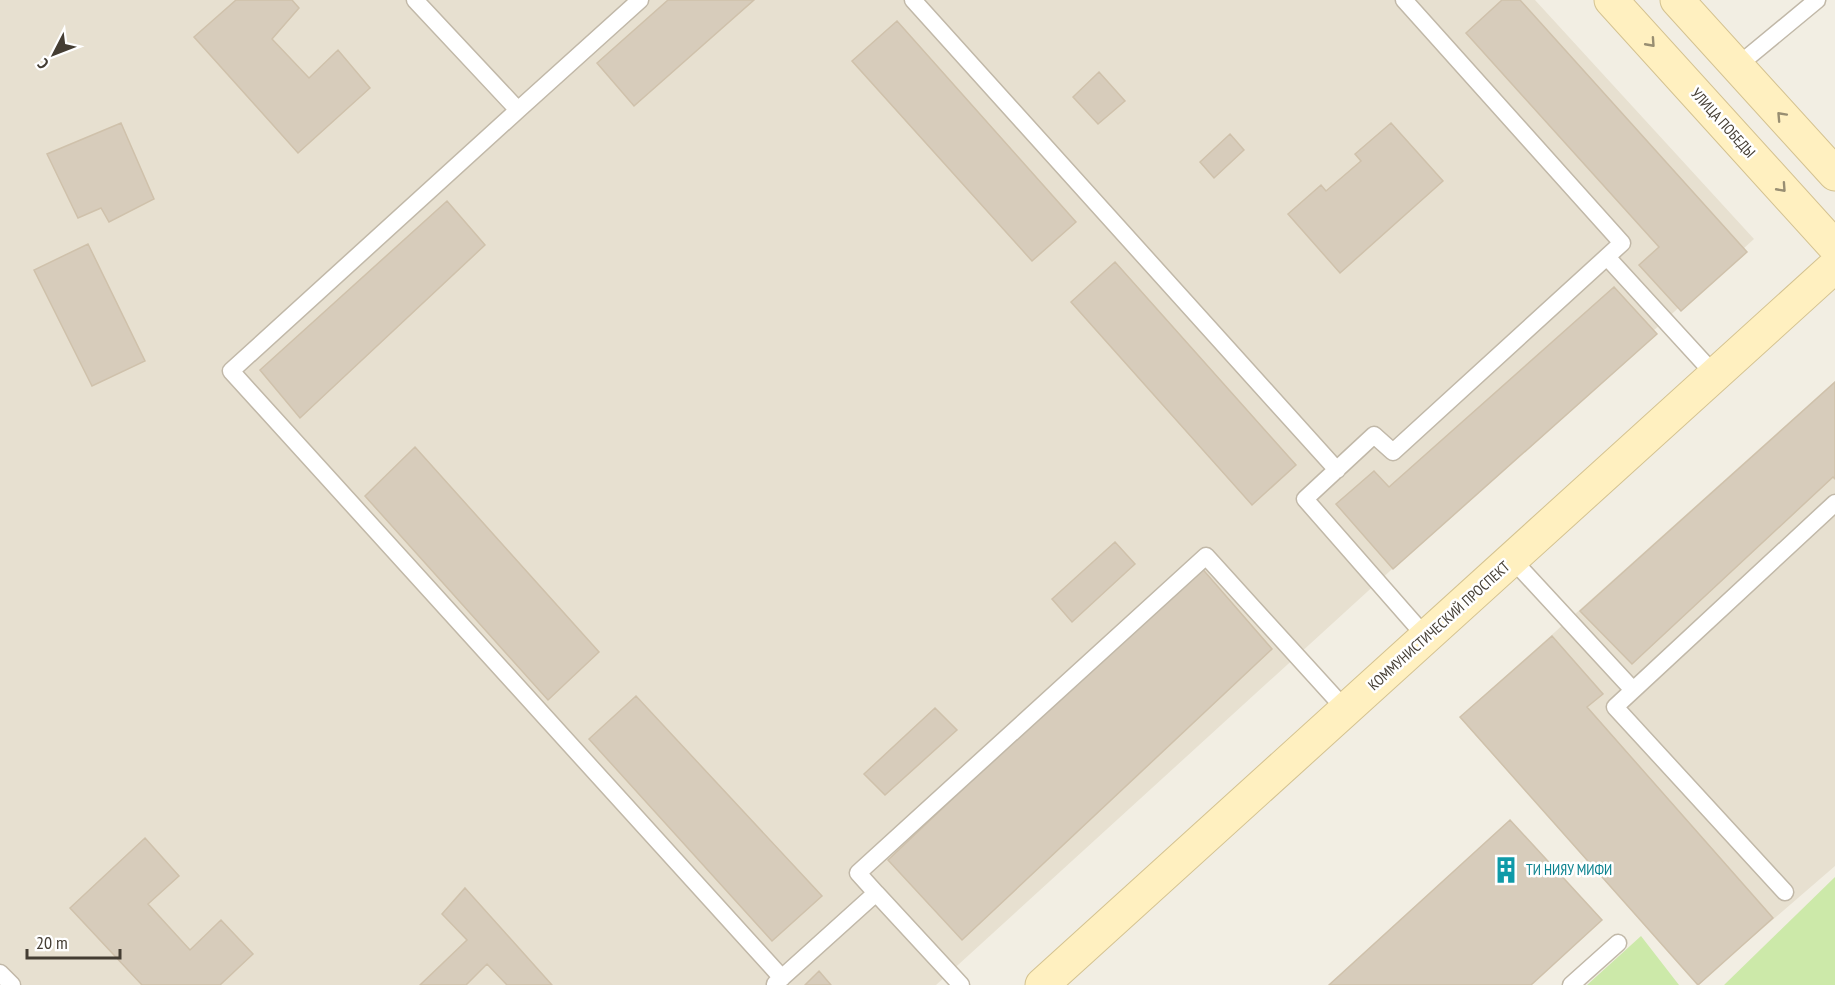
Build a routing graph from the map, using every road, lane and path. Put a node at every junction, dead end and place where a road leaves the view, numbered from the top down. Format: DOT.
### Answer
graph roads {
  1 [pos="415,0"];
  2 [pos="640,0"];
  3 [pos="913,0"];
  4 [pos="1404,0"];
  5 [pos="1611,0"];
  6 [pos="1677,0"];
  7 [pos="1817,0"];
  8 [pos="1736,67"];
  9 [pos="518,110"];
  10 [pos="1835,174"];
  11 [pos="1835,247"];
  12 [pos="1606,257"];
  13 [pos="1835,266"];
  14 [pos="1715,375"];
  15 [pos="1337,470"];
  16 [pos="1835,503"];
  17 [pos="1512,559"];
  18 [pos="1426,637"];
  19 [pos="1633,690"];
  20 [pos="1346,710"];
  21 [pos="876,892"];
  22 [pos="1785,892"];
  23 [pos="1618,943"];
  24 [pos="0,972"];
  25 [pos="778,982"];
  26 [pos="12,985"];
  27 [pos="961,985"];
  28 [pos="1042,985"];
  29 [pos="1571,985"];
  1 -- 9 [label="lane"];
  2 -- 9 [label="lane"];
  3 -- 15 [label="lane"];
  4 -- 12 [label="lane"];
  5 -- 11 [label="street, УЛИЦА ПОБЕДЫ, one-way"];
  6 -- 8 [label="street"];
  7 -- 8 [label="lane"];
  10 -- 8 [label="street, one-way"];
  9 -- 25 [label="lane"];
  12 -- 14 [label="lane"];
  12 -- 15 [label="lane"];
  13 -- 14 [label="street, КОММУНИСТИЧЕСКИЙ ПРОСПЕКТ"];
  14 -- 17 [label="street, КОММУНИСТИЧЕСКИЙ ПРОСПЕКТ"];
  15 -- 18 [label="lane"];
  16 -- 19 [label="lane"];
  17 -- 18 [label="street, КОММУНИСТИЧЕСКИЙ ПРОСПЕКТ"];
  17 -- 19 [label="lane"];
  18 -- 20 [label="street, КОММУНИСТИЧЕСКИЙ ПРОСПЕКТ"];
  19 -- 22 [label="lane"];
  20 -- 21 [label="lane"];
  20 -- 28 [label="street, КОММУНИСТИЧЕСКИЙ ПРОСПЕКТ"];
  21 -- 25 [label="lane"];
  21 -- 27 [label="lane"];
  23 -- 29 [label="lane"];
  24 -- 26 [label="lane"];
}
